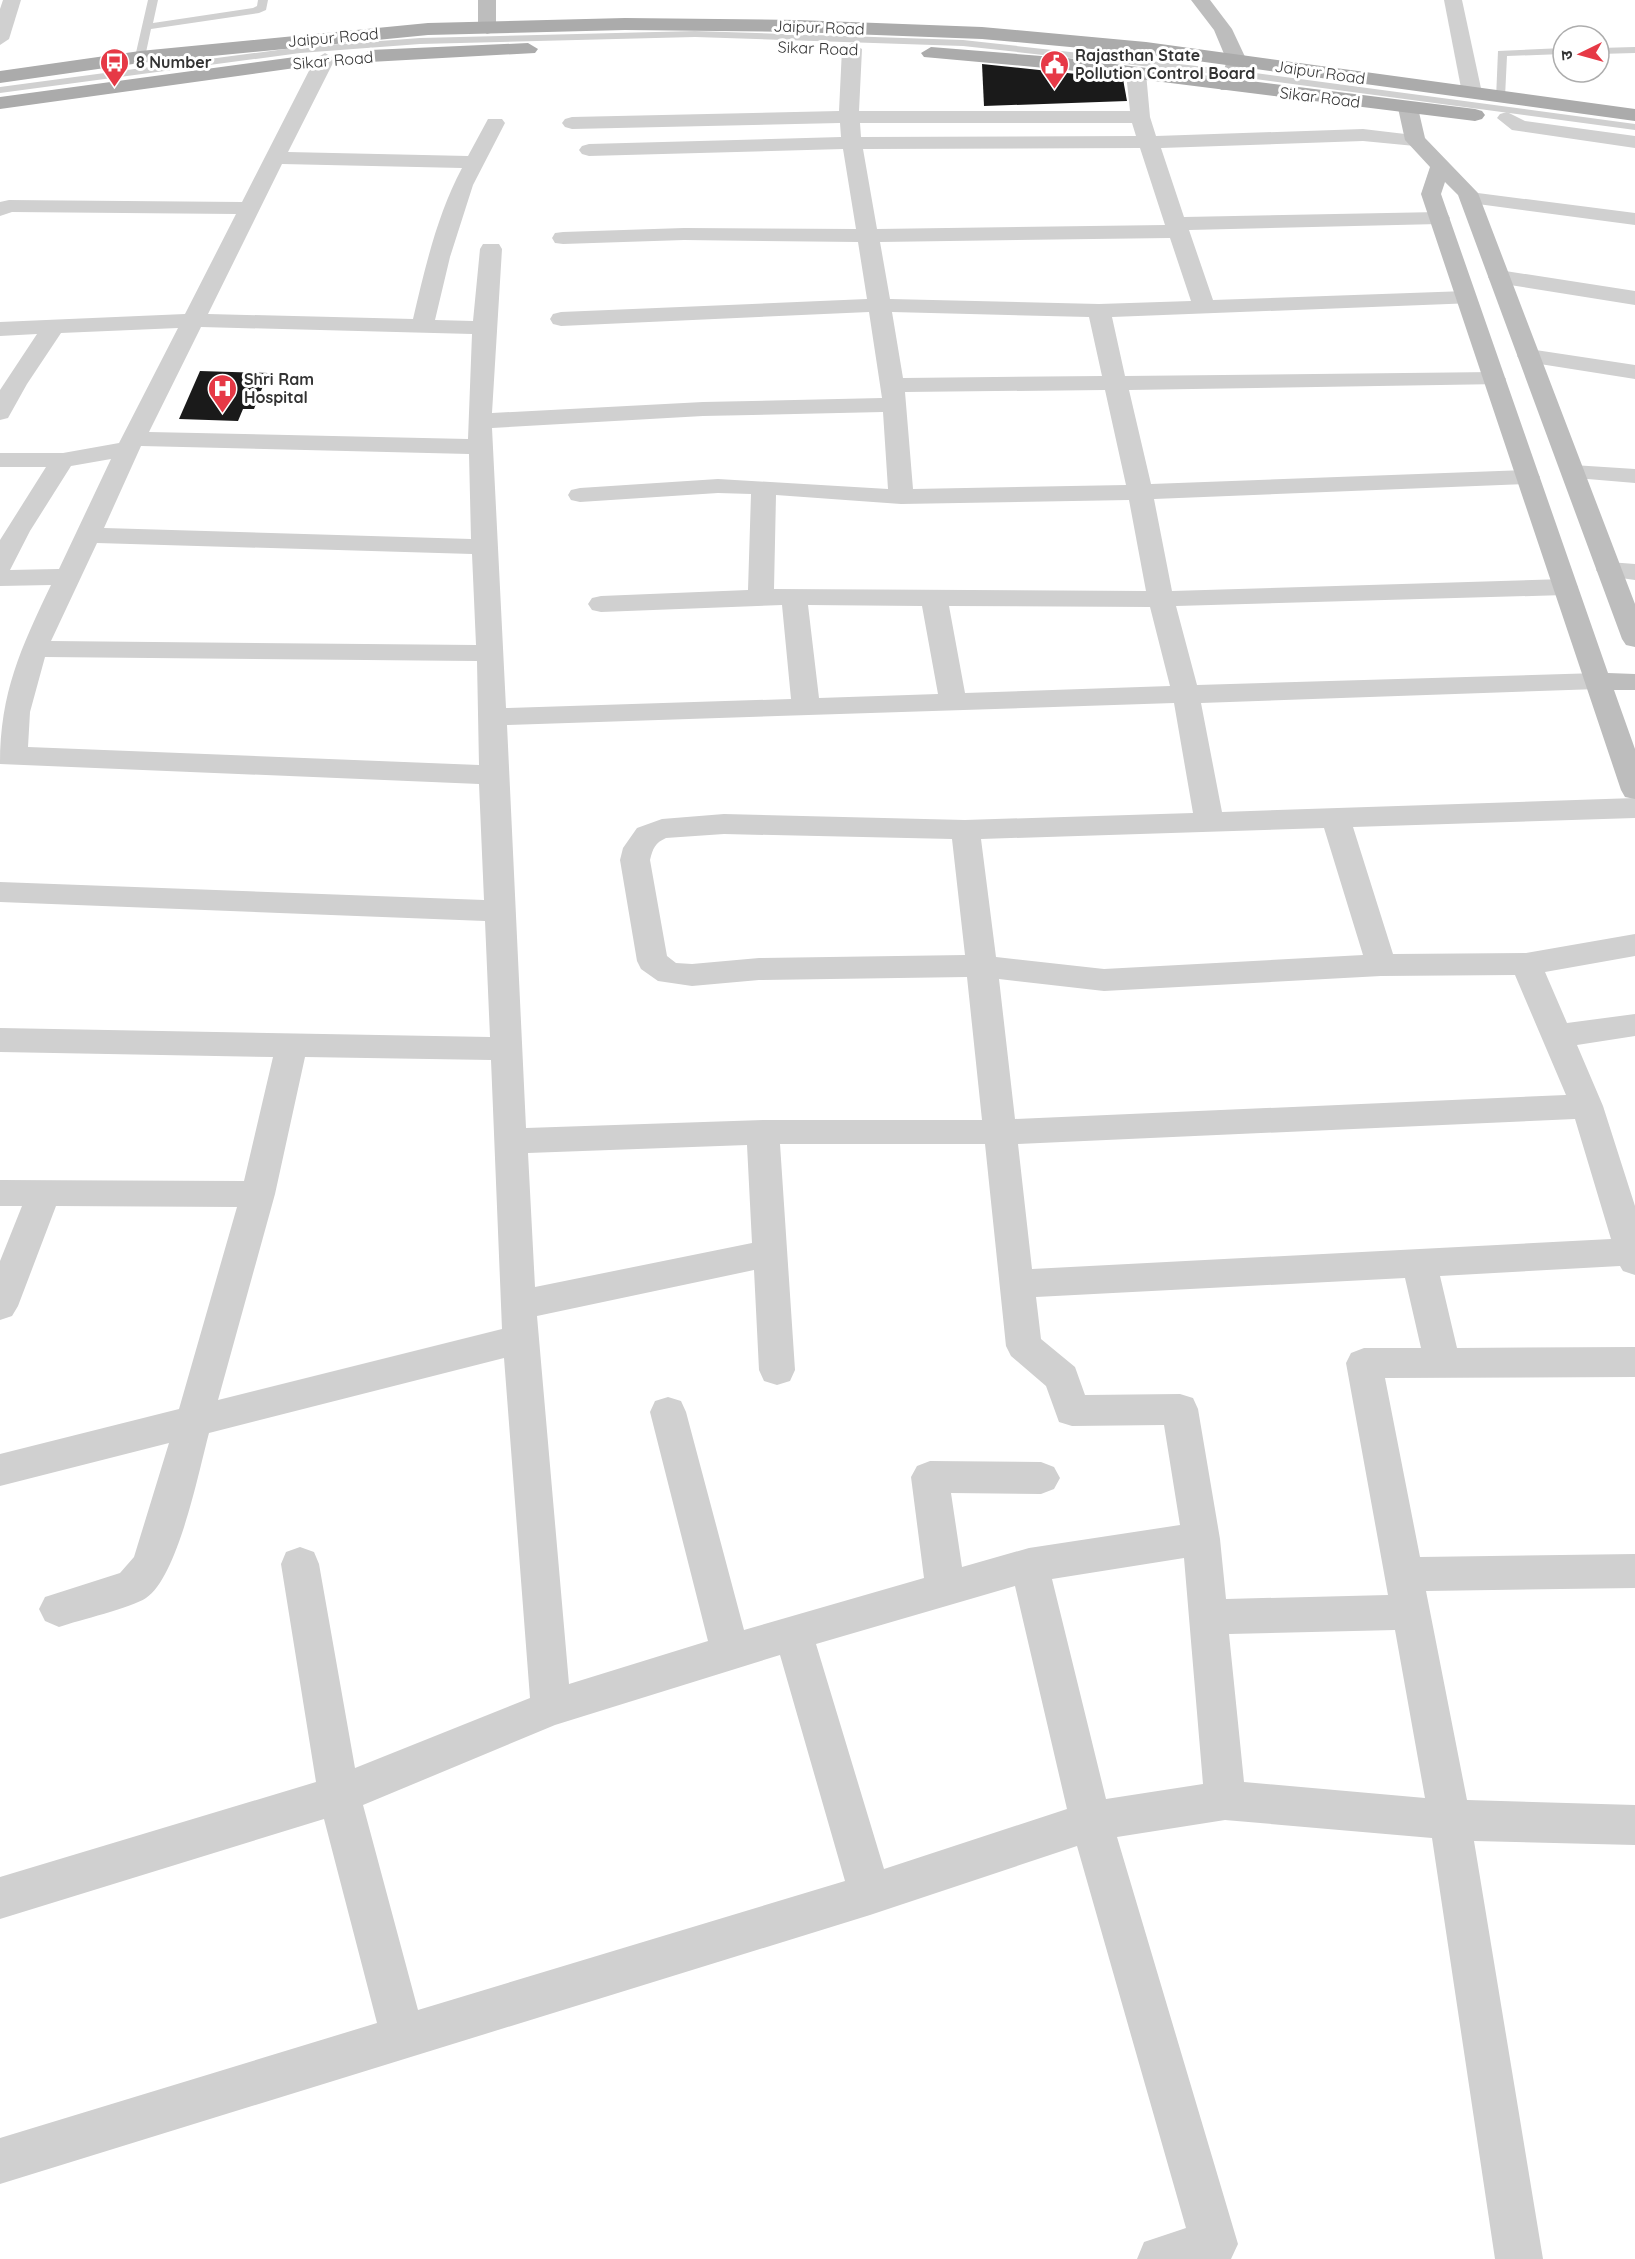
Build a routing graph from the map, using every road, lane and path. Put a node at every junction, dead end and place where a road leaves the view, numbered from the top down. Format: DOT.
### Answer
graph roads {
  1 [pos="12,0"];
  2 [pos="153,0"];
  3 [pos="263,0"];
  4 [pos="487,0"];
  5 [pos="1200,0"];
  6 [pos="1453,0"];
  7 [pos="146,27"];
  8 [pos="487,28"];
  9 [pos="0,39"];
  10 [pos="852,49"];
  11 [pos="1635,50"];
  12 [pos="1551,51"];
  13 [pos="1611,51"];
  14 [pos="140,57"];
  15 [pos="325,59"];
  16 [pos="1136,73"];
  17 [pos="1232,73"];
  18 [pos="0,77"];
  19 [pos="0,90"];
  20 [pos="1472,93"];
  21 [pos="1500,97"];
  22 [pos="0,103"];
  23 [pos="1408,108"];
  24 [pos="1635,115"];
  25 [pos="849,117"];
  26 [pos="1140,117"];
  27 [pos="1507,118"];
  28 [pos="495,123"];
  29 [pos="572,123"];
  30 [pos="1635,126"];
  31 [pos="1635,135"];
  32 [pos="1415,140"];
  33 [pos="1148,142"];
  34 [pos="1635,142"];
  35 [pos="852,143"];
  36 [pos="276,158"];
  37 [pos="590,160"];
  38 [pos="475,162"];
  39 [pos="1440,168"];
  40 [pos="1470,198"];
  41 [pos="252,208"];
  42 [pos="0,210"];
  43 [pos="1439,219"];
  44 [pos="1635,219"];
  45 [pos="1176,228"];
  46 [pos="868,236"];
  47 [pos="563,238"];
  48 [pos="491,249"];
  49 [pos="1503,286"];
  50 [pos="1465,295"];
  51 [pos="1635,298"];
  52 [pos="877,305"];
  53 [pos="1204,307"];
  54 [pos="1099,311"];
  55 [pos="561,319"];
  56 [pos="194,320"];
  57 [pos="54,326"];
  58 [pos="422,327"];
  59 [pos="483,328"];
  60 [pos="0,329"];
  61 [pos="1529,356"];
  62 [pos="1635,372"];
  63 [pos="1494,380"];
  64 [pos="1116,383"];
  65 [pos="7,385"];
  66 [pos="893,395"];
  67 [pos="0,413"];
  68 [pos="480,434"];
  69 [pos="131,444"];
  70 [pos="0,460"];
  71 [pos="63,460"];
  72 [pos="1573,472"];
  73 [pos="1526,473"];
  74 [pos="1635,476"];
  75 [pos="764,487"];
  76 [pos="1140,492"];
  77 [pos="580,495"];
  78 [pos="901,497"];
  79 [pos="9,531"];
  80 [pos="88,535"];
  81 [pos="484,547"];
  82 [pos="0,566"];
  83 [pos="1609,570"];
  84 [pos="1635,572"];
  85 [pos="69,577"];
  86 [pos="0,578"];
  87 [pos="1565,586"];
  88 [pos="761,597"];
  89 [pos="794,597"];
  90 [pos="934,598"];
  91 [pos="1161,599"];
  92 [pos="601,604"];
  93 [pos="1635,639"];
  94 [pos="34,649"];
  95 [pos="488,653"];
  96 [pos="1598,681"];
  97 [pos="1635,682"];
  98 [pos="1186,695"];
  99 [pos="953,702"];
  100 [pos="806,707"];
  101 [pos="8,712"];
  102 [pos="493,717"];
  103 [pos="7,755"];
  104 [pos="493,775"];
  105 [pos="1635,790"];
  106 [pos="1635,808"];
  107 [pos="1336,818"];
  108 [pos="1209,822"];
  109 [pos="965,830"];
  110 [pos="0,892"];
  111 [pos="501,911"];
  112 [pos="1635,945"];
  113 [pos="1526,964"];
  114 [pos="1381,965"];
  115 [pos="983,966"];
  116 [pos="1635,1026"];
  117 [pos="1556,1036"];
  118 [pos="0,1040"];
  119 [pos="292,1045"];
  120 [pos="506,1049"];
  121 [pos="1587,1106"];
  122 [pos="763,1132"];
  123 [pos="999,1132"];
  124 [pos="512,1141"];
  125 [pos="0,1193"];
  126 [pos="258,1194"];
  127 [pos="43,1195"];
  128 [pos="770,1253"];
  129 [pos="1634,1256"];
  130 [pos="1419,1262"];
  131 [pos="1017,1284"];
  132 [pos="0,1306"];
  133 [pos="520,1322"];
  134 [pos="1442,1362"];
  135 [pos="1635,1362"];
  136 [pos="777,1370"];
  137 [pos="668,1412"];
  138 [pos="196,1420"];
  139 [pos="0,1470"];
  140 [pos="1041,1478"];
  141 [pos="1201,1539"];
  142 [pos="300,1564"];
  143 [pos="1029,1565"];
  144 [pos="1635,1571"];
  145 [pos="945,1588"];
  146 [pos="1408,1593"];
  147 [pos="59,1609"];
  148 [pos="1208,1617"];
  149 [pos="792,1633"];
  150 [pos="731,1654"];
  151 [pos="551,1708"];
  152 [pos="339,1796"];
  153 [pos="1225,1800"];
  154 [pos="1450,1820"];
  155 [pos="1092,1821"];
  156 [pos="1635,1825"];
  157 [pos="870,1894"];
  158 [pos="0,1898"];
  159 [pos="403,2036"];
  160 [pos="0,2161"];
  161 [pos="1161,2259"];
  162 [pos="1519,2259"];
  1 -- 9 [label="street"];
  2 -- 7 [label="lane"];
  3 -- 7 [label="lane"];
  4 -- 8 [label="street"];
  5 -- 17 [label="street"];
  6 -- 20 [label="street"];
  7 -- 14 [label="lane"];
  8 -- 14 [label="main road, Jaipur Road"];
  8 -- 17 [label="main road, Jaipur Road"];
  10 -- 15 [label="main road, Sikar Road"];
  10 -- 16 [label="main road, Sikar Road"];
  10 -- 25 [label="street"];
  11 -- 13 [label="lane"];
  12 -- 21 [label="lane"];
  14 -- 18 [label="main road, Jaipur Road"];
  15 -- 22 [label="main road, Sikar Road"];
  15 -- 36 [label="street"];
  16 -- 17 [label="main road, Sikar Road"];
  16 -- 26 [label="street"];
  17 -- 19 [label="lane"];
  17 -- 20 [label="main road, Jaipur Road"];
  17 -- 23 [label="main road, Sikar Road"];
  17 -- 30 [label="lane"];
  20 -- 21 [label="main road, Jaipur Road"];
  21 -- 24 [label="main road, Jaipur Road"];
  23 -- 27 [label="main road, Sikar Road"];
  23 -- 32 [label="street"];
  25 -- 26 [label="street"];
  25 -- 29 [label="street"];
  25 -- 35 [label="street"];
  26 -- 33 [label="street"];
  27 -- 31 [label="main road, Sikar Road"];
  27 -- 34 [label="street"];
  28 -- 38 [label="street"];
  32 -- 33 [label="street"];
  32 -- 39 [label="street"];
  33 -- 35 [label="street"];
  33 -- 45 [label="street"];
  35 -- 37 [label="street"];
  35 -- 46 [label="street"];
  36 -- 38 [label="street"];
  36 -- 41 [label="street"];
  38 -- 58 [label="street"];
  39 -- 40 [label="street"];
  39 -- 43 [label="street"];
  40 -- 44 [label="street"];
  40 -- 49 [label="street"];
  41 -- 42 [label="street"];
  41 -- 56 [label="street"];
  43 -- 45 [label="street"];
  43 -- 50 [label="street"];
  45 -- 46 [label="street"];
  45 -- 53 [label="street"];
  46 -- 47 [label="street"];
  46 -- 52 [label="street"];
  48 -- 59 [label="street"];
  49 -- 50 [label="street"];
  49 -- 51 [label="street"];
  49 -- 61 [label="street"];
  50 -- 53 [label="street"];
  50 -- 63 [label="street"];
  52 -- 54 [label="street"];
  52 -- 55 [label="street"];
  52 -- 66 [label="street"];
  53 -- 54 [label="street"];
  54 -- 64 [label="street"];
  56 -- 57 [label="street"];
  56 -- 58 [label="street"];
  56 -- 69 [label="street"];
  57 -- 60 [label="street"];
  57 -- 65 [label="street"];
  58 -- 59 [label="street"];
  59 -- 68 [label="street"];
  61 -- 62 [label="street"];
  61 -- 72 [label="street"];
  63 -- 64 [label="street"];
  63 -- 73 [label="street"];
  64 -- 66 [label="street"];
  64 -- 76 [label="street"];
  65 -- 67 [label="street"];
  66 -- 68 [label="street"];
  66 -- 78 [label="street"];
  68 -- 69 [label="street"];
  68 -- 81 [label="street"];
  69 -- 71 [label="street"];
  69 -- 80 [label="street"];
  70 -- 71 [label="street"];
  71 -- 79 [label="street"];
  72 -- 73 [label="street"];
  72 -- 74 [label="street"];
  72 -- 83 [label="street"];
  73 -- 76 [label="street"];
  73 -- 87 [label="street"];
  75 -- 77 [label="street"];
  75 -- 78 [label="street"];
  75 -- 88 [label="street"];
  76 -- 78 [label="street"];
  76 -- 91 [label="street"];
  79 -- 82 [label="street"];
  80 -- 81 [label="street"];
  80 -- 85 [label="street"];
  81 -- 95 [label="street"];
  83 -- 84 [label="street"];
  83 -- 93 [label="street"];
  85 -- 86 [label="street"];
  85 -- 94 [label="street"];
  87 -- 91 [label="street"];
  87 -- 96 [label="street"];
  88 -- 89 [label="street"];
  88 -- 92 [label="street"];
  89 -- 90 [label="street"];
  89 -- 100 [label="street"];
  90 -- 91 [label="street"];
  90 -- 99 [label="street"];
  91 -- 98 [label="street"];
  94 -- 95 [label="street"];
  94 -- 101 [label="street"];
  95 -- 102 [label="street"];
  96 -- 97 [label="street"];
  96 -- 98 [label="street"];
  96 -- 105 [label="street"];
  98 -- 99 [label="street"];
  98 -- 108 [label="street"];
  99 -- 100 [label="street"];
  100 -- 102 [label="street"];
  101 -- 103 [label="street"];
  102 -- 104 [label="street"];
  103 -- 104 [label="street"];
  104 -- 111 [label="street"];
  106 -- 107 [label="street"];
  107 -- 108 [label="street"];
  107 -- 114 [label="street"];
  108 -- 109 [label="street"];
  109 -- 115 [label="street"];
  109 -- 115 [label="street"];
  110 -- 111 [label="street"];
  111 -- 120 [label="street"];
  112 -- 113 [label="street"];
  113 -- 114 [label="street"];
  113 -- 117 [label="street"];
  114 -- 115 [label="street"];
  115 -- 123 [label="street"];
  116 -- 117 [label="street"];
  117 -- 121 [label="street"];
  118 -- 119 [label="street"];
  119 -- 120 [label="street"];
  119 -- 126 [label="street"];
  120 -- 124 [label="street"];
  121 -- 123 [label="street"];
  121 -- 129 [label="street"];
  122 -- 123 [label="street"];
  122 -- 124 [label="street"];
  122 -- 128 [label="street"];
  123 -- 131 [label="street"];
  124 -- 133 [label="street"];
  125 -- 127 [label="street"];
  126 -- 127 [label="street"];
  126 -- 138 [label="street"];
  127 -- 132 [label="street"];
  128 -- 133 [label="street"];
  128 -- 136 [label="street"];
  129 -- 130 [label="street"];
  130 -- 131 [label="street"];
  130 -- 134 [label="street"];
  131 -- 141 [label="street"];
  133 -- 138 [label="street"];
  133 -- 151 [label="street"];
  134 -- 135 [label="street"];
  134 -- 146 [label="street"];
  137 -- 150 [label="street"];
  138 -- 139 [label="street"];
  138 -- 147 [label="street"];
  140 -- 145 [label="street"];
  141 -- 143 [label="street"];
  141 -- 148 [label="street"];
  142 -- 152 [label="street"];
  143 -- 145 [label="street"];
  143 -- 155 [label="street"];
  144 -- 146 [label="street"];
  145 -- 149 [label="street"];
  146 -- 148 [label="street"];
  146 -- 154 [label="street"];
  148 -- 153 [label="street"];
  149 -- 150 [label="street"];
  149 -- 157 [label="street"];
  150 -- 151 [label="street"];
  151 -- 152 [label="street"];
  152 -- 158 [label="street"];
  152 -- 159 [label="street"];
  153 -- 154 [label="street"];
  153 -- 155 [label="street"];
  154 -- 156 [label="street"];
  154 -- 162 [label="street"];
  155 -- 157 [label="street"];
  155 -- 161 [label="street"];
  157 -- 159 [label="street"];
  159 -- 160 [label="street"];
}
